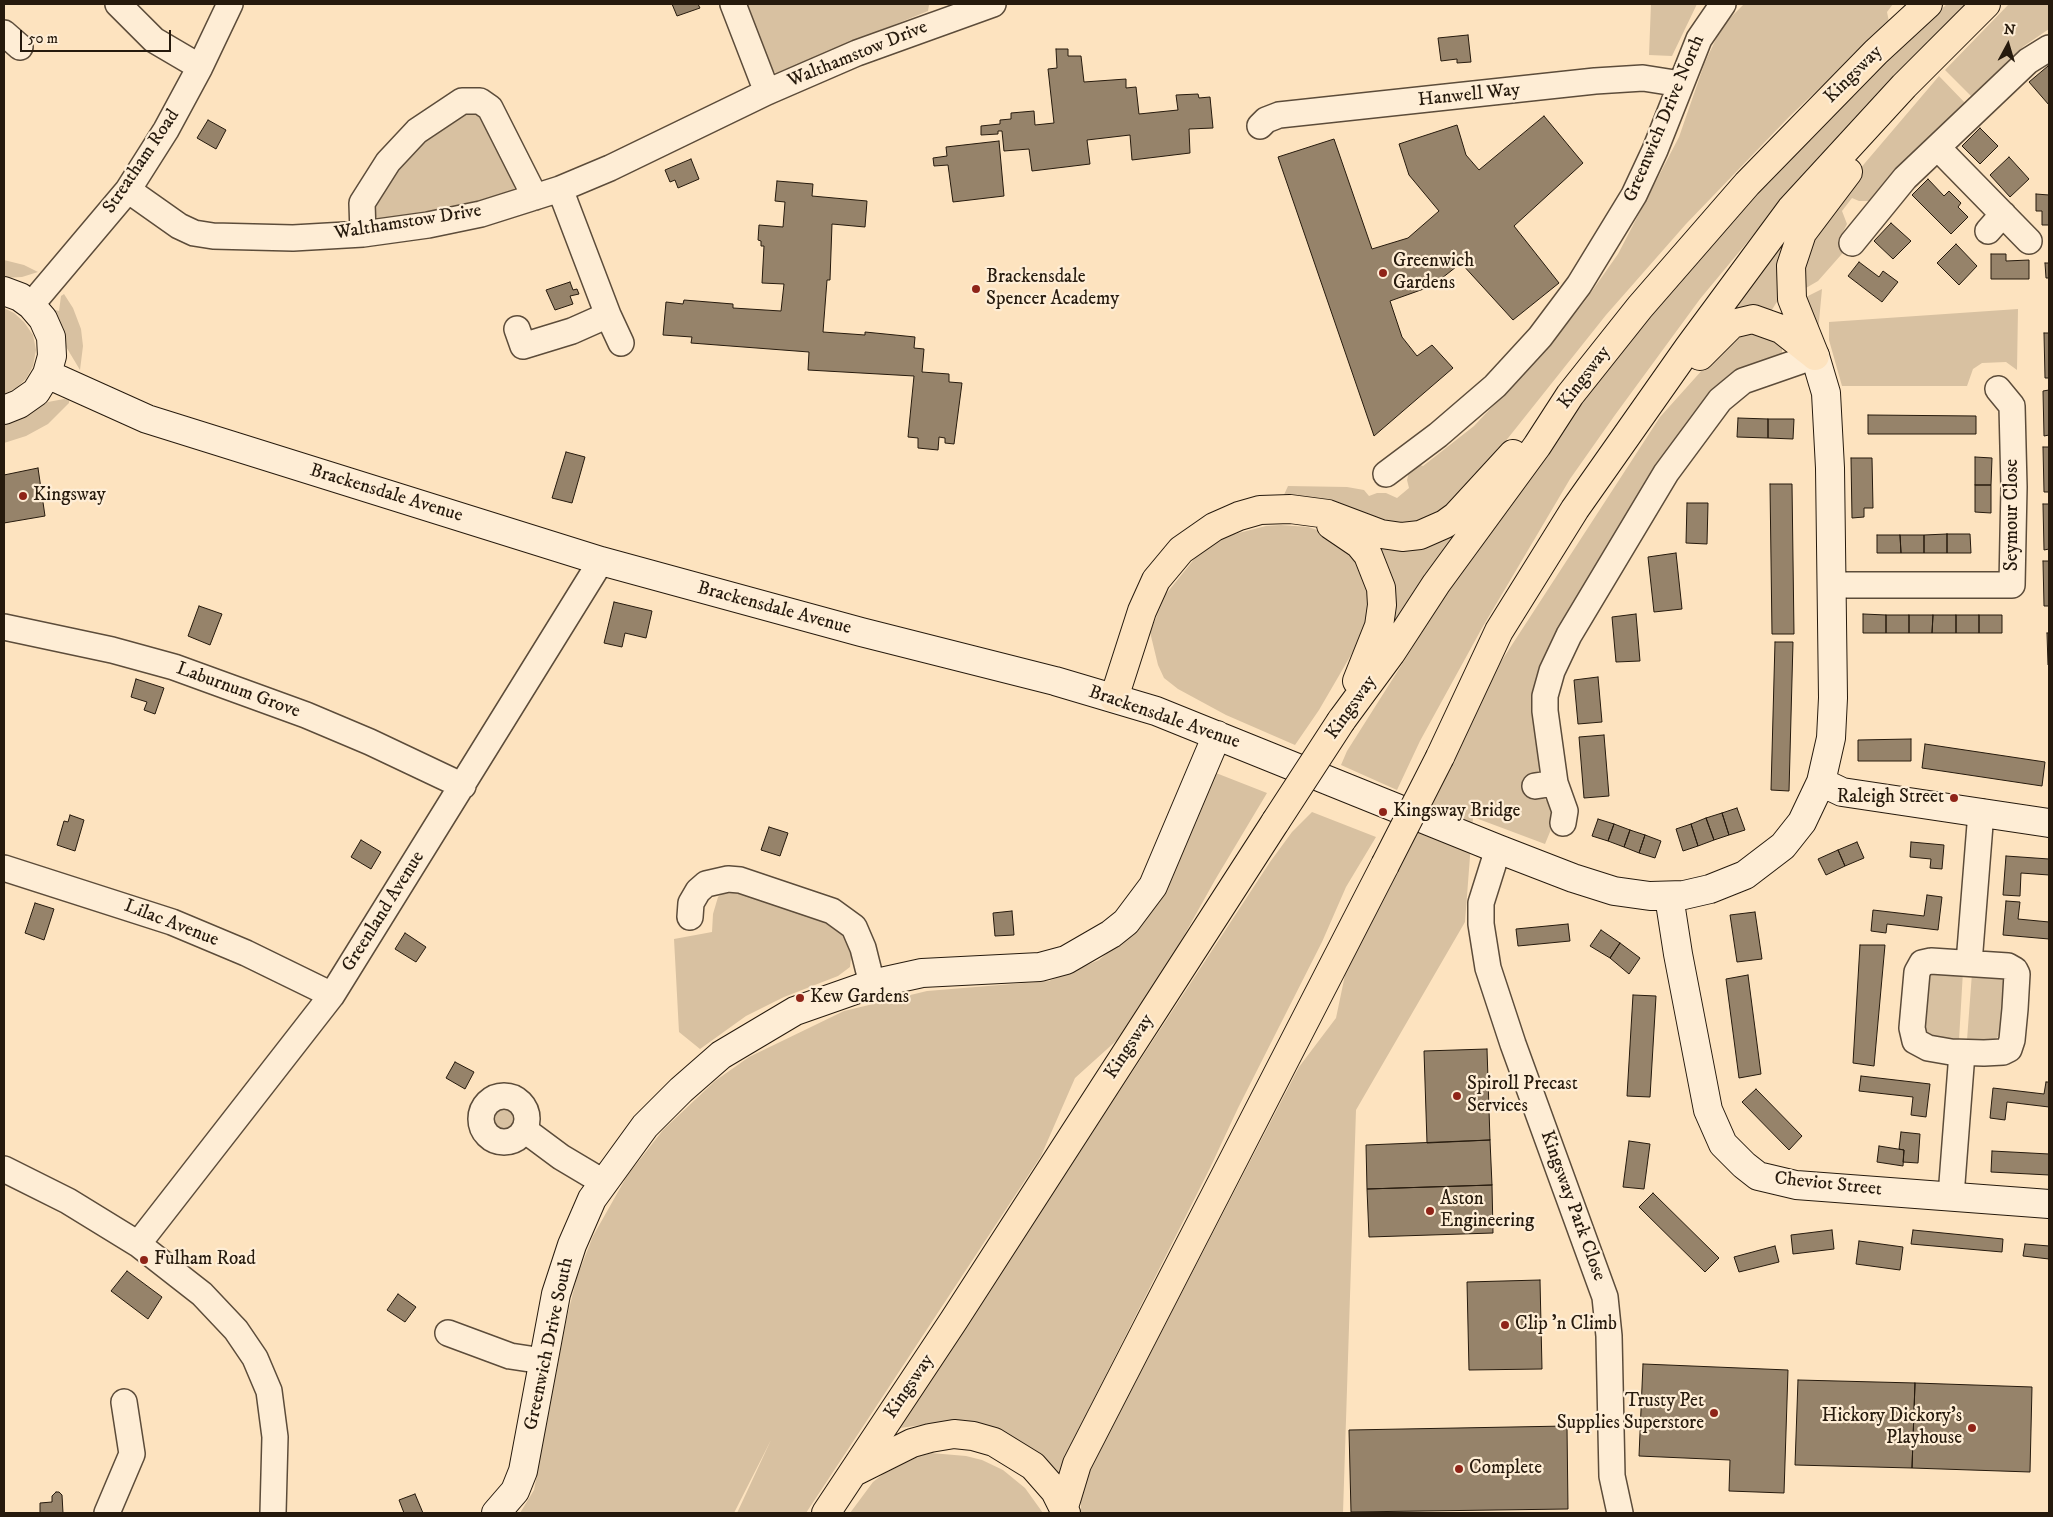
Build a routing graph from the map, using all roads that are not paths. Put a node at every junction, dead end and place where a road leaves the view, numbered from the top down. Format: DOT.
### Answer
graph roads {
  1 [pos="118,4"];
  2 [pos="230,4"];
  3 [pos="733,4"];
  4 [pos="993,4"];
  5 [pos="1723,4"];
  6 [pos="1928,4"];
  7 [pos="1983,6"];
  8 [pos="946,11"];
  9 [pos="2049,48"];
  10 [pos="200,67"];
  11 [pos="1681,84"];
  12 [pos="767,92"];
  13 [pos="1260,126"];
  14 [pos="1938,148"];
  15 [pos="560,189"];
  16 [pos="128,190"];
  17 [pos="535,197"];
  18 [pos="362,234"];
  19 [pos="2030,241"];
  20 [pos="1852,243"];
  21 [pos="4,292"];
  22 [pos="31,305"];
  23 [pos="608,315"];
  24 [pos="517,329"];
  25 [pos="621,343"];
  26 [pos="1815,356"];
  27 [pos="47,374"];
  28 [pos="1998,389"];
  29 [pos="1570,395"];
  30 [pos="4,410"];
  31 [pos="1615,451"];
  32 [pos="1386,474"];
  33 [pos="1312,513"];
  34 [pos="601,561"];
  35 [pos="1831,585"];
  36 [pos="4,627"];
  37 [pos="1114,698"];
  38 [pos="1343,719"];
  39 [pos="1217,735"];
  40 [pos="1821,782"];
  41 [pos="463,786"];
  42 [pos="1982,812"];
  43 [pos="1563,822"];
  44 [pos="2049,823"];
  45 [pos="1498,849"];
  46 [pos="4,868"];
  47 [pos="1670,896"];
  48 [pos="690,917"];
  49 [pos="1969,963"];
  50 [pos="872,984"];
  51 [pos="332,995"];
  52 [pos="1962,1053"];
  53 [pos="526,1131"];
  54 [pos="4,1169"];
  55 [pos="603,1182"];
  56 [pos="1951,1196"];
  57 [pos="2049,1204"];
  58 [pos="138,1244"];
  59 [pos="448,1333"];
  60 [pos="543,1362"];
  61 [pos="124,1402"];
  62 [pos="853,1473"];
  63 [pos="1065,1510"];
  64 [pos="107,1513"];
  65 [pos="273,1513"];
  66 [pos="496,1513"];
  67 [pos="826,1513"];
  68 [pos="1620,1513"];
  1 -- 10 [label="street"];
  2 -- 10 [label="street, Streatham Road"];
  3 -- 12 [label="street, Walthamstow Drive"];
  4 -- 8 [label="street, Walthamstow Drive"];
  5 -- 11 [label="street, Greenwich Drive North"];
  6 -- 29 [label="highway, Kingsway"];
  7 -- 26 [label="highway"];
  7 -- 31 [label="highway"];
  8 -- 12 [label="street, Walthamstow Drive"];
  9 -- 14 [label="street"];
  10 -- 16 [label="street, Streatham Road"];
  11 -- 13 [label="street, Hanwell Way"];
  11 -- 32 [label="street, Greenwich Drive North"];
  12 -- 15 [label="street, Walthamstow Drive"];
  14 -- 19 [label="street"];
  14 -- 20 [label="street"];
  15 -- 17 [label="street, Walthamstow Drive"];
  15 -- 23 [label="street"];
  16 -- 18 [label="street, Walthamstow Drive"];
  16 -- 22 [label="street, Streatham Road"];
  17 -- 18 [label="street, Walthamstow Drive"];
  17 -- 18 [label="street"];
  21 -- 22 [label="street"];
  22 -- 27 [label="street"];
  23 -- 24 [label="street"];
  23 -- 25 [label="street"];
  26 -- 31 [label="highway"];
  26 -- 35 [label="street"];
  26 -- 43 [label="street"];
  27 -- 30 [label="street"];
  27 -- 34 [label="street, Brackensdale Avenue"];
  28 -- 35 [label="street, Seymour Close"];
  29 -- 33 [label="highway"];
  29 -- 38 [label="highway, Kingsway"];
  31 -- 63 [label="highway, bridge"];
  33 -- 37 [label="highway"];
  33 -- 38 [label="highway"];
  34 -- 37 [label="street, Brackensdale Avenue"];
  34 -- 41 [label="street, Greenland Avenue"];
  35 -- 40 [label="street"];
  36 -- 41 [label="street, Laburnum Grove"];
  37 -- 39 [label="street, Brackensdale Avenue"];
  38 -- 62 [label="highway, Kingsway, bridge"];
  39 -- 45 [label="street, Brackensdale Avenue"];
  39 -- 50 [label="street, Greenwich Drive South"];
  40 -- 42 [label="street"];
  40 -- 47 [label="street, Brackensdale Avenue"];
  41 -- 51 [label="street, Greenland Avenue"];
  42 -- 44 [label="street"];
  42 -- 49 [label="street"];
  45 -- 47 [label="street, Brackensdale Avenue"];
  45 -- 68 [label="street, Kingsway Park Close"];
  46 -- 51 [label="street, Lilac Avenue"];
  47 -- 56 [label="street, Cheviot Street"];
  48 -- 50 [label="street"];
  49 -- 52 [label="street"];
  49 -- 52 [label="street"];
  50 -- 55 [label="street, Greenwich Drive South"];
  51 -- 58 [label="street, Greenland Avenue"];
  52 -- 56 [label="street"];
  53 -- 55 [label="street"];
  54 -- 58 [label="street"];
  55 -- 60 [label="street, Greenwich Drive South"];
  56 -- 57 [label="street, Cheviot Street"];
  58 -- 65 [label="street"];
  59 -- 60 [label="street"];
  60 -- 66 [label="street, Greenwich Drive South"];
  61 -- 64 [label="street"];
  62 -- 63 [label="highway"];
  62 -- 67 [label="highway, Kingsway"];
}
